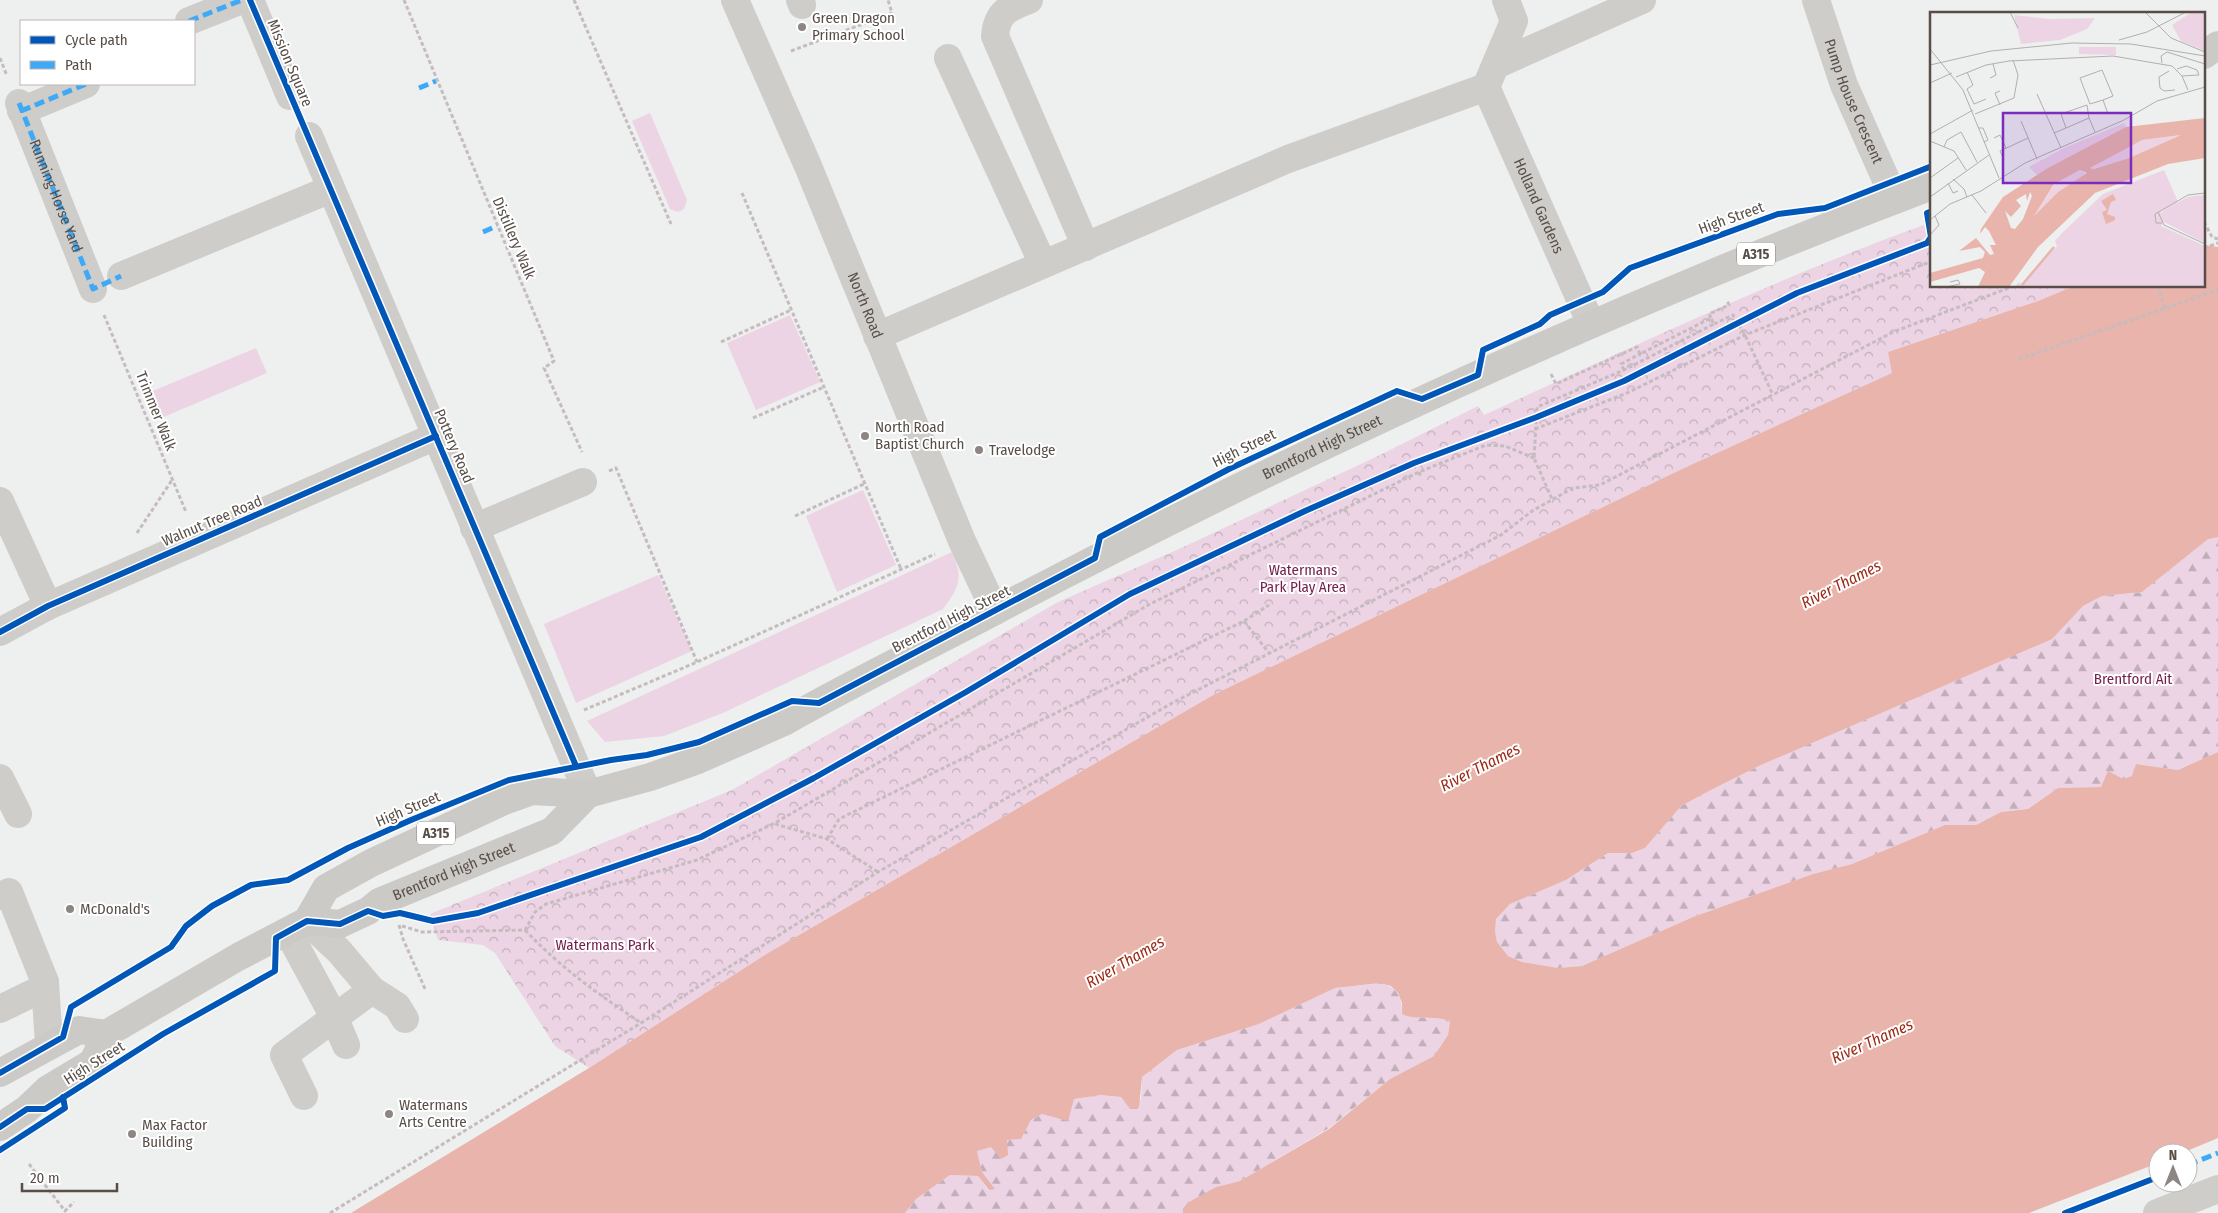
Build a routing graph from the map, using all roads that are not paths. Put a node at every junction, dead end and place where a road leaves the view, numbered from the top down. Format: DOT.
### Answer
graph roads {
  1 [pos="242,0"];
  2 [pos="250,0"];
  3 [pos="735,0"];
  4 [pos="1029,0"];
  5 [pos="1506,0"];
  6 [pos="1642,0"];
  7 [pos="1818,5"];
  8 [pos="192,20"];
  9 [pos="2218,45"];
  10 [pos="2206,53"];
  11 [pos="948,58"];
  12 [pos="1491,76"];
  13 [pos="83,85"];
  14 [pos="290,96"];
  15 [pos="308,136"];
  16 [pos="1930,187"];
  17 [pos="331,189"];
  18 [pos="1894,200"];
  19 [pos="1086,247"];
  20 [pos="1043,264"];
  21 [pos="121,276"];
  22 [pos="93,289"];
  23 [pos="1591,324"];
  24 [pos="877,336"];
  25 [pos="436,436"];
  26 [pos="590,472"];
  27 [pos="0,501"];
  28 [pos="474,528"];
  29 [pos="48,606"];
  30 [pos="995,611"];
  31 [pos="0,632"];
  32 [pos="0,778"];
  33 [pos="588,794"];
  34 [pos="18,814"];
  35 [pos="5,894"];
  36 [pos="297,927"];
  37 [pos="45,982"];
  38 [pos="372,990"];
  39 [pos="0,1009"];
  40 [pos="334,1017"];
  41 [pos="405,1019"];
  42 [pos="106,1034"];
  43 [pos="49,1045"];
  44 [pos="346,1045"];
  45 [pos="0,1073"];
  46 [pos="304,1096"];
  47 [pos="0,1127"];
  48 [pos="2218,1189"];
  49 [pos="2157,1213"];
  1 -- 8 [label="street"];
  2 -- 14 [label="street, Mission Square"];
  3 -- 24 [label="street, North Road"];
  4 -- 19 [label="street"];
  5 -- 12 [label="street"];
  6 -- 12 [label="street"];
  7 -- 18 [label="street, Pump House Crescent"];
  9 -- 10 [label="main road"];
  11 -- 20 [label="street"];
  12 -- 19 [label="street"];
  12 -- 23 [label="street, Holland Gardens"];
  13 -- 22 [label="street, Running Horse Yard"];
  15 -- 17 [label="street, Pottery Road"];
  16 -- 18 [label="main road, Brentford High Street / A315"];
  17 -- 21 [label="street"];
  17 -- 25 [label="street, Pottery Road"];
  18 -- 23 [label="main road, Brentford High Street / A315"];
  19 -- 20 [label="street"];
  20 -- 24 [label="street"];
  23 -- 30 [label="main road, Brentford High Street / A315"];
  24 -- 30 [label="street, North Road"];
  25 -- 28 [label="street, Pottery Road"];
  25 -- 29 [label="street, Walnut Tree Road"];
  26 -- 28 [label="street"];
  27 -- 29 [label="street"];
  28 -- 33 [label="street, Pottery Road"];
  29 -- 31 [label="street, Walnut Tree Road"];
  30 -- 33 [label="main road, Brentford High Street / A315"];
  32 -- 34 [label="street"];
  33 -- 36 [label="main road, Brentford High Street"];
  33 -- 36 [label="main road, Brentford High Street / A315"];
  35 -- 37 [label="street"];
  36 -- 38 [label="street"];
  36 -- 40 [label="street"];
  36 -- 42 [label="main road"];
  37 -- 39 [label="street"];
  37 -- 43 [label="street"];
  38 -- 40 [label="street"];
  38 -- 41 [label="street"];
  40 -- 44 [label="street"];
  40 -- 46 [label="street"];
  42 -- 43 [label="main road"];
  42 -- 47 [label="main road"];
  43 -- 45 [label="main road"];
  48 -- 49 [label="street"];
}
